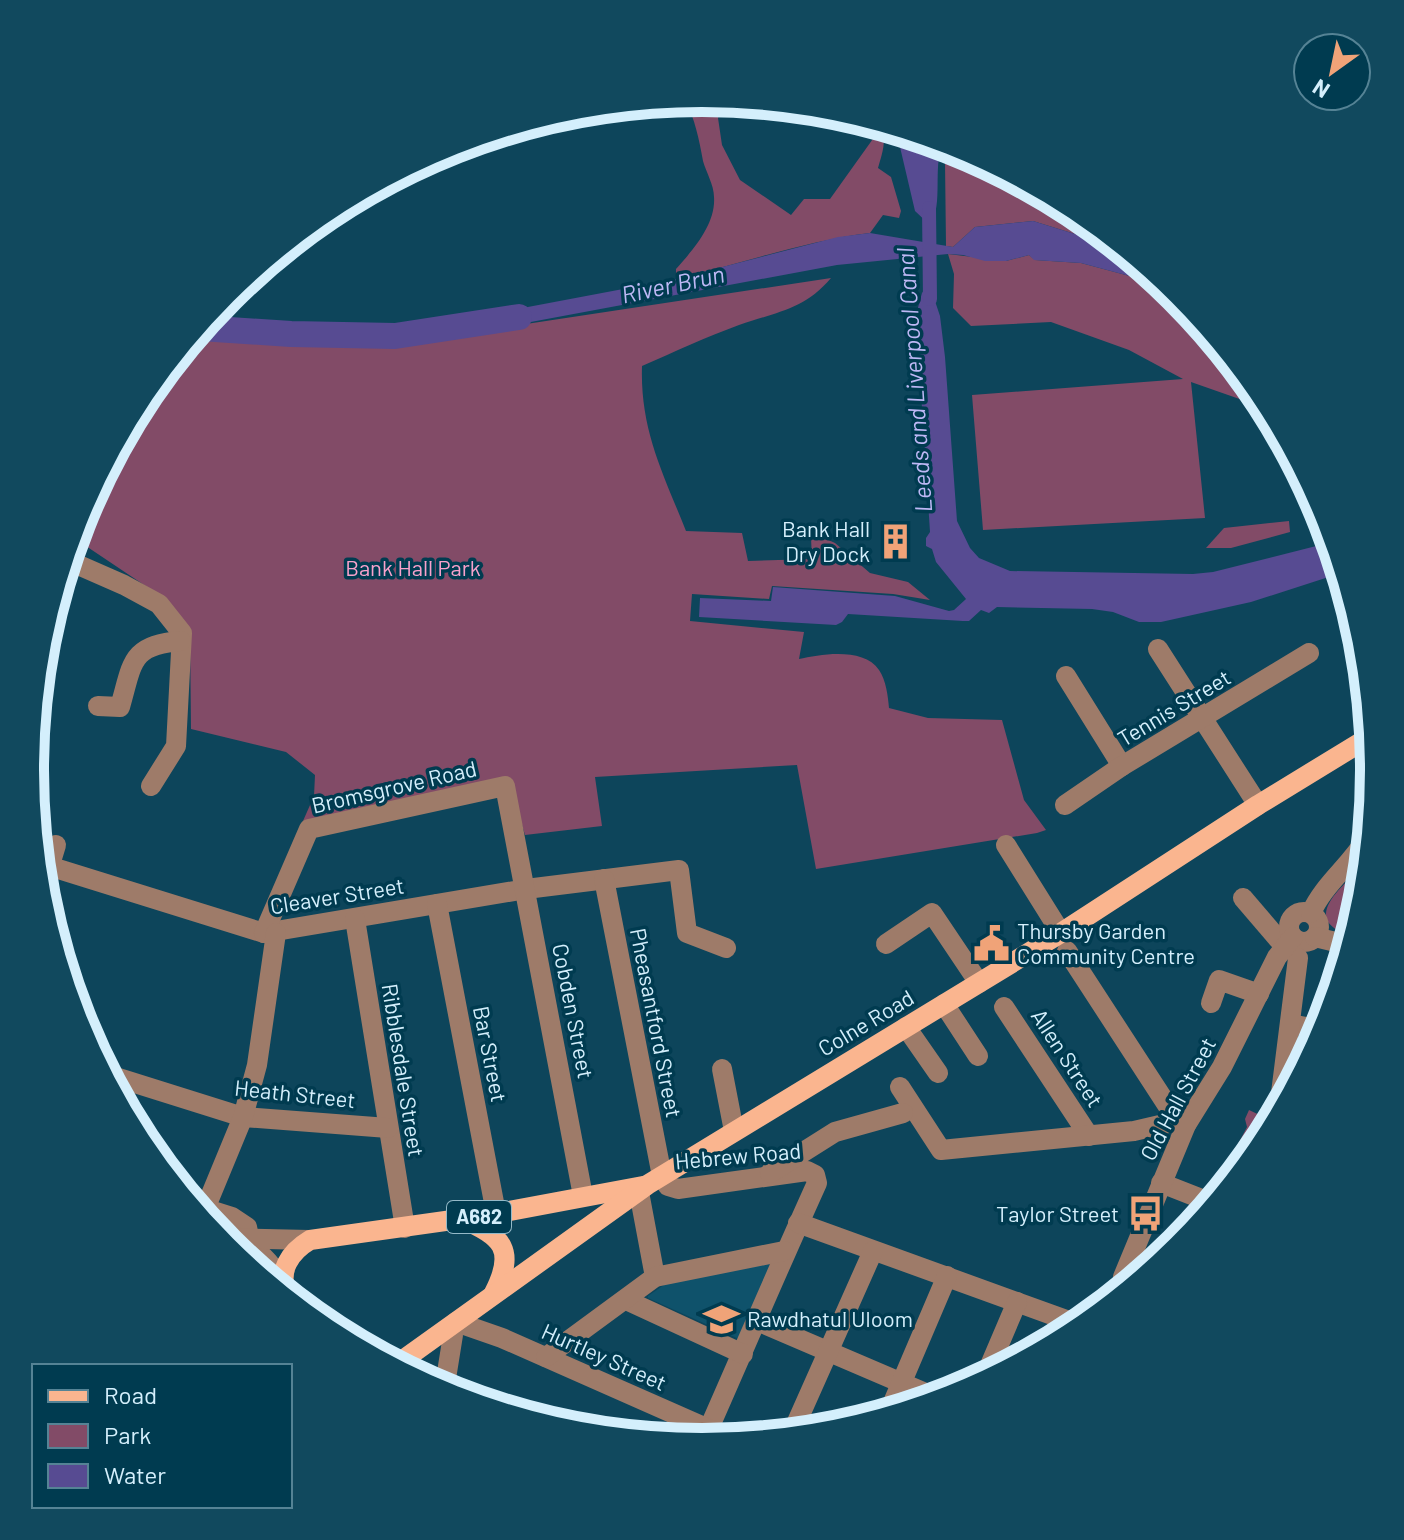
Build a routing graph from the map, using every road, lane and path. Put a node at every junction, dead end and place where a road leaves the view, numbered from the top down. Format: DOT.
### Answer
graph roads {
  1 [pos="77,564"];
  2 [pos="181,641"];
  3 [pos="1158,649"];
  4 [pos="1309,653"];
  5 [pos="1066,676"];
  6 [pos="98,706"];
  7 [pos="1203,719"];
  8 [pos="1359,743"];
  9 [pos="1122,766"];
  10 [pos="151,786"];
  11 [pos="1065,805"];
  12 [pos="1258,805"];
  13 [pos="515,835"];
  14 [pos="56,845"];
  15 [pos="1006,845"];
  16 [pos="50,855"];
  17 [pos="52,866"];
  18 [pos="1352,866"];
  19 [pos="604,879"];
  20 [pos="526,889"];
  21 [pos="1243,898"];
  22 [pos="437,904"];
  23 [pos="1311,913"];
  24 [pos="355,919"];
  25 [pos="270,933"];
  26 [pos="1315,937"];
  27 [pos="1064,942"];
  28 [pos="1337,942"];
  29 [pos="886,944"];
  30 [pos="1292,947"];
  31 [pos="726,948"];
  32 [pos="979,983"];
  33 [pos="1259,994"];
  34 [pos="1211,1003"];
  35 [pos="944,1004"];
  36 [pos="1004,1007"];
  37 [pos="1290,1024"];
  38 [pos="906,1027"];
  39 [pos="1308,1027"];
  40 [pos="978,1056"];
  41 [pos="722,1069"];
  42 [pos="938,1073"];
  43 [pos="1283,1078"];
  44 [pos="121,1079"];
  45 [pos="900,1087"];
  46 [pos="903,1113"];
  47 [pos="243,1117"];
  48 [pos="1179,1124"];
  49 [pos="388,1128"];
  50 [pos="734,1131"];
  51 [pos="1089,1136"];
  52 [pos="764,1176"];
  53 [pos="1161,1183"];
  54 [pos="649,1184"];
  55 [pos="583,1196"];
  56 [pos="1201,1199"];
  57 [pos="205,1202"];
  58 [pos="496,1213"];
  59 [pos="217,1214"];
  60 [pos="462,1219"];
  61 [pos="798,1223"];
  62 [pos="405,1228"];
  63 [pos="237,1235"];
  64 [pos="239,1237"];
  65 [pos="310,1240"];
  66 [pos="246,1244"];
  67 [pos="784,1251"];
  68 [pos="873,1251"];
  69 [pos="277,1273"];
  70 [pos="1124,1275"];
  71 [pos="947,1276"];
  72 [pos="655,1277"];
  73 [pos="284,1278"];
  74 [pos="493,1296"];
  75 [pos="626,1300"];
  76 [pos="1017,1302"];
  77 [pos="1064,1319"];
  78 [pos="757,1321"];
  79 [pos="453,1325"];
  80 [pos="829,1351"];
  81 [pos="743,1354"];
  82 [pos="546,1357"];
  83 [pos="406,1358"];
  84 [pos="992,1360"];
  85 [pos="446,1376"];
  86 [pos="902,1382"];
  87 [pos="921,1391"];
  88 [pos="895,1399"];
  89 [pos="798,1420"];
  90 [pos="689,1428"];
  91 [pos="710,1428"];
  1 -- 2 [label="street"];
  2 -- 6 [label="street"];
  2 -- 10 [label="street"];
  3 -- 7 [label="street"];
  4 -- 7 [label="street, Tennis Street"];
  5 -- 9 [label="street"];
  7 -- 9 [label="street, Tennis Street"];
  7 -- 12 [label="street"];
  8 -- 12 [label="main road, Colne Road / A682"];
  9 -- 11 [label="street, Tennis Street"];
  12 -- 27 [label="main road, Colne Road / A682"];
  13 -- 20 [label="street, Cobden Street"];
  13 -- 25 [label="street, Bromsgrove Road"];
  14 -- 16 [label="street"];
  15 -- 27 [label="street"];
  17 -- 25 [label="street, Cleaver Street"];
  18 -- 23 [label="street"];
  19 -- 20 [label="street, Cleaver Street"];
  19 -- 31 [label="street, Cleaver Street"];
  19 -- 54 [label="street, Pheasantford Street"];
  20 -- 22 [label="street, Cleaver Street"];
  20 -- 55 [label="street, Cobden Street"];
  21 -- 30 [label="street"];
  22 -- 24 [label="street, Cleaver Street"];
  22 -- 58 [label="street, Bar Street"];
  23 -- 26 [label="street"];
  23 -- 30 [label="street"];
  24 -- 25 [label="street, Cleaver Street"];
  24 -- 49 [label="street, Ribblesdale Street"];
  25 -- 47 [label="street"];
  26 -- 28 [label="street"];
  26 -- 30 [label="street"];
  27 -- 32 [label="main road, Colne Road / A682"];
  27 -- 48 [label="street"];
  29 -- 32 [label="street"];
  30 -- 33 [label="street, Old Hall Street"];
  30 -- 37 [label="street"];
  32 -- 35 [label="main road, Colne Road / A682"];
  33 -- 34 [label="street"];
  33 -- 48 [label="street, Old Hall Street"];
  35 -- 38 [label="main road, Colne Road / A682"];
  35 -- 40 [label="street"];
  36 -- 51 [label="street, Allen Street"];
  37 -- 39 [label="street"];
  37 -- 43 [label="street"];
  38 -- 42 [label="street"];
  38 -- 50 [label="main road, Colne Road / A682"];
  41 -- 50 [label="street"];
  44 -- 47 [label="street, Heath Street"];
  45 -- 51 [label="street"];
  46 -- 52 [label="street"];
  47 -- 49 [label="street, Heath Street"];
  47 -- 57 [label="street"];
  48 -- 51 [label="street"];
  48 -- 53 [label="street, Old Hall Street"];
  49 -- 62 [label="street, Ribblesdale Street"];
  50 -- 54 [label="main road, Colne Road / A682"];
  52 -- 54 [label="street, Hebrew Road"];
  52 -- 61 [label="street, Hebrew Road"];
  53 -- 56 [label="street"];
  53 -- 70 [label="street, Old Hall Street"];
  54 -- 55 [label="main road, A682"];
  54 -- 72 [label="street, Pheasantford Street"];
  54 -- 74 [label="main road, Colne Road / A682"];
  55 -- 58 [label="main road, A682"];
  58 -- 60 [label="main road, A682"];
  59 -- 63 [label="street"];
  60 -- 62 [label="main road, A682"];
  60 -- 74 [label="main road, A682"];
  61 -- 67 [label="street"];
  61 -- 68 [label="street"];
  62 -- 65 [label="main road, A682"];
  64 -- 65 [label="street"];
  65 -- 73 [label="main road"];
  66 -- 69 [label="street"];
  67 -- 72 [label="street"];
  67 -- 78 [label="street"];
  68 -- 71 [label="street"];
  68 -- 80 [label="street"];
  71 -- 76 [label="street"];
  71 -- 86 [label="street"];
  72 -- 75 [label="street"];
  74 -- 79 [label="main road, Colne Road / A682"];
  75 -- 81 [label="street"];
  75 -- 82 [label="street"];
  76 -- 77 [label="street"];
  76 -- 84 [label="street"];
  78 -- 80 [label="street"];
  78 -- 81 [label="street"];
  79 -- 82 [label="street, Hurtley Street"];
  79 -- 83 [label="main road, Colne Road / A682"];
  79 -- 85 [label="street"];
  80 -- 86 [label="street"];
  80 -- 89 [label="street"];
  81 -- 91 [label="street"];
  82 -- 90 [label="street, Hurtley Street"];
  86 -- 87 [label="street"];
  86 -- 88 [label="street"];
}
